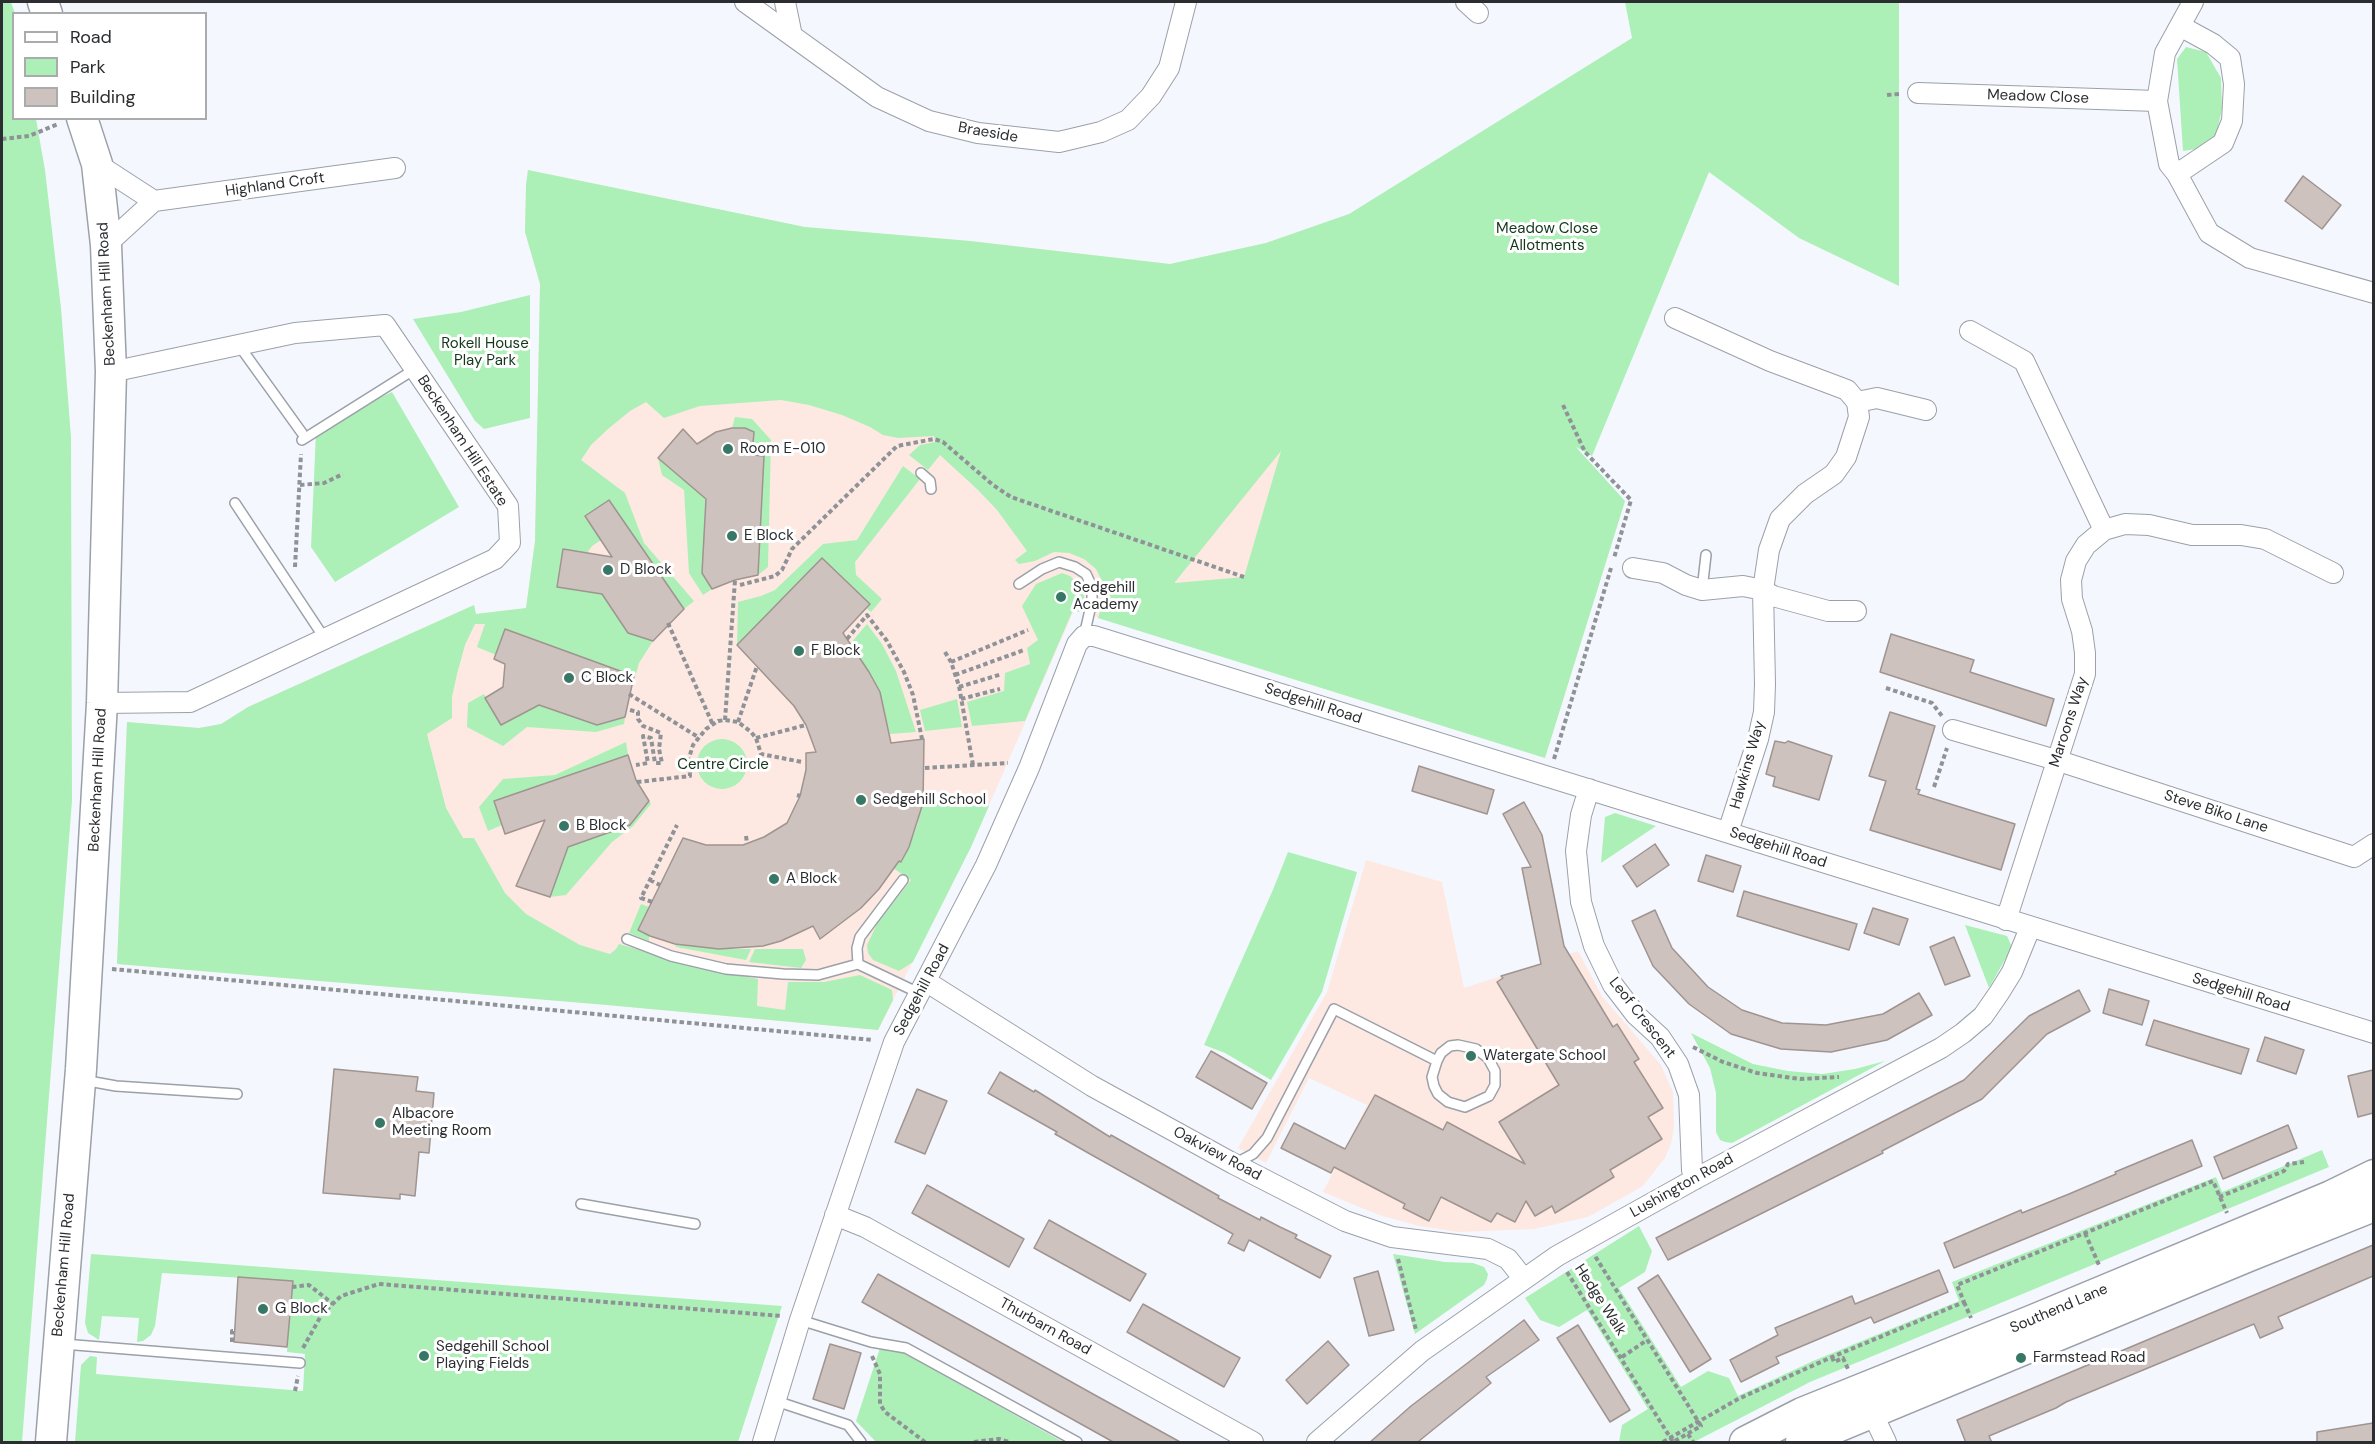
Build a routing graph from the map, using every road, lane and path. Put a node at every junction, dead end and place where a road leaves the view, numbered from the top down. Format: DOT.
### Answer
graph roads {
  1 [pos="745,2"];
  2 [pos="785,2"];
  3 [pos="1186,2"];
  4 [pos="2193,2"];
  5 [pos="2180,26"];
  6 [pos="792,36"];
  7 [pos="1918,93"];
  8 [pos="2157,101"];
  9 [pos="83,120"];
  10 [pos="46,130"];
  11 [pos="2,139"];
  12 [pos="97,164"];
  13 [pos="395,168"];
  14 [pos="2177,174"];
  15 [pos="154,201"];
  16 [pos="106,245"];
  17 [pos="2373,293"];
  18 [pos="1675,318"];
  19 [pos="1970,331"];
  20 [pos="238,344"];
  21 [pos="415,369"];
  22 [pos="111,372"];
  23 [pos="1857,402"];
  24 [pos="1563,405"];
  25 [pos="1926,410"];
  26 [pos="302,436"];
  27 [pos="921,473"];
  28 [pos="344,474"];
  29 [pos="300,484"];
  30 [pos="931,489"];
  31 [pos="234,503"];
  32 [pos="2104,530"];
  33 [pos="1706,555"];
  34 [pos="1633,568"];
  35 [pos="2333,573"];
  36 [pos="1244,578"];
  37 [pos="735,580"];
  38 [pos="1019,584"];
  39 [pos="740,585"];
  40 [pos="1702,590"];
  41 [pos="1763,590"];
  42 [pos="294,591"];
  43 [pos="1856,611"];
  44 [pos="668,623"];
  45 [pos="1028,630"];
  46 [pos="1084,636"];
  47 [pos="325,639"];
  48 [pos="847,639"];
  49 [pos="1024,650"];
  50 [pos="945,652"];
  51 [pos="951,662"];
  52 [pos="757,666"];
  53 [pos="1002,674"];
  54 [pos="955,675"];
  55 [pos="959,687"];
  56 [pos="1886,688"];
  57 [pos="999,689"];
  58 [pos="629,694"];
  59 [pos="961,699"];
  60 [pos="102,703"];
  61 [pos="630,710"];
  62 [pos="725,720"];
  63 [pos="738,722"];
  64 [pos="713,725"];
  65 [pos="806,725"];
  66 [pos="1953,730"];
  67 [pos="698,737"];
  68 [pos="756,738"];
  69 [pos="921,739"];
  70 [pos="2056,760"];
  71 [pos="802,762"];
  72 [pos="636,765"];
  73 [pos="973,765"];
  74 [pos="925,768"];
  75 [pos="1029,768"];
  76 [pos="1549,777"];
  77 [pos="637,782"];
  78 [pos="1934,787"];
  79 [pos="1589,789"];
  80 [pos="677,825"];
  81 [pos="1728,832"];
  82 [pos="746,836"];
  83 [pos="747,843"];
  84 [pos="2373,844"];
  85 [pos="650,880"];
  86 [pos="903,880"];
  87 [pos="660,885"];
  88 [pos="652,902"];
  89 [pos="2006,920"];
  90 [pos="2030,928"];
  91 [pos="627,939"];
  92 [pos="858,964"];
  93 [pos="87,967"];
  94 [pos="924,988"];
  95 [pos="2373,1033"];
  96 [pos="1660,1037"];
  97 [pos="894,1042"];
  98 [pos="1437,1061"];
  99 [pos="1881,1079"];
  100 [pos="80,1080"];
  101 [pos="237,1094"];
  102 [pos="2304,1162"];
  103 [pos="1234,1164"];
  104 [pos="2373,1175"];
  105 [pos="1695,1179"];
  106 [pos="2219,1197"];
  107 [pos="581,1204"];
  108 [pos="2373,1206"];
  109 [pos="835,1215"];
  110 [pos="2228,1216"];
  111 [pos="695,1224"];
  112 [pos="2085,1233"];
  113 [pos="1392,1237"];
  114 [pos="1591,1250"];
  115 [pos="1557,1256"];
  116 [pos="2101,1268"];
  117 [pos="2166,1277"];
  118 [pos="1523,1278"];
  119 [pos="292,1287"];
  120 [pos="1964,1302"];
  121 [pos="333,1304"];
  122 [pos="800,1320"];
  123 [pos="1972,1321"];
  124 [pos="1647,1340"];
  125 [pos="871,1342"];
  126 [pos="58,1344"];
  127 [pos="1422,1351"];
  128 [pos="1622,1357"];
  129 [pos="1832,1357"];
  130 [pos="300,1363"];
  131 [pos="295,1391"];
  132 [pos="1861,1392"];
  133 [pos="776,1401"];
  134 [pos="1698,1421"];
  135 [pos="1688,1434"];
  136 [pos="1671,1437"];
  137 [pos="51,1443"];
  138 [pos="763,1443"];
  139 [pos="861,1443"];
  140 [pos="925,1443"];
  141 [pos="974,1443"];
  142 [pos="1010,1443"];
  143 [pos="1077,1443"];
  144 [pos="1253,1443"];
  145 [pos="1317,1443"];
  146 [pos="1663,1443"];
  147 [pos="1693,1443"];
  148 [pos="1745,1443"];
  149 [pos="1801,1443"];
  150 [pos="1886,1443"];
  1 -- 6 [label="street, Braeside"];
  2 -- 6 [label="street"];
  3 -- 6 [label="street, Braeside"];
  4 -- 5 [label="street"];
  5 -- 8 [label="street"];
  5 -- 14 [label="street"];
  7 -- 8 [label="street, Meadow Close"];
  8 -- 14 [label="street"];
  9 -- 12 [label="main road, Beckenham Hill Road"];
  10 -- 11 [label="path"];
  12 -- 15 [label="street"];
  12 -- 16 [label="main road, Beckenham Hill Road"];
  13 -- 15 [label="street, Highland Croft"];
  14 -- 17 [label="street"];
  15 -- 16 [label="street"];
  16 -- 22 [label="main road, Beckenham Hill Road"];
  18 -- 23 [label="street"];
  19 -- 32 [label="street"];
  20 -- 21 [label="street, Beckenham Hill Estate"];
  20 -- 22 [label="street, Beckenham Hill Estate"];
  20 -- 26 [label="lane"];
  21 -- 26 [label="lane"];
  21 -- 47 [label="street, Beckenham Hill Estate"];
  22 -- 60 [label="main road, Beckenham Hill Road"];
  23 -- 25 [label="street"];
  23 -- 41 [label="street, Hawkins Way"];
  24 -- 76 [label="path"];
  26 -- 29 [label="path"];
  27 -- 30 [label="lane"];
  28 -- 29 [label="path"];
  29 -- 42 [label="path"];
  31 -- 42 [label="lane"];
  32 -- 35 [label="street"];
  32 -- 70 [label="street, Maroons Way"];
  33 -- 40 [label="lane"];
  34 -- 40 [label="street"];
  36 -- 39 [label="path"];
  37 -- 62 [label="path"];
  38 -- 46 [label="lane"];
  40 -- 41 [label="street"];
  41 -- 43 [label="street"];
  41 -- 81 [label="street, Hawkins Way"];
  42 -- 47 [label="lane"];
  44 -- 64 [label="path"];
  45 -- 51 [label="path"];
  46 -- 75 [label="street, Sedgehill Road"];
  46 -- 76 [label="street, Sedgehill Road"];
  47 -- 60 [label="street, Beckenham Hill Estate"];
  48 -- 69 [label="path"];
  49 -- 54 [label="path"];
  50 -- 51 [label="path"];
  51 -- 54 [label="path"];
  52 -- 63 [label="path"];
  53 -- 55 [label="path"];
  54 -- 55 [label="path"];
  55 -- 59 [label="path"];
  56 -- 66 [label="path"];
  57 -- 59 [label="path"];
  58 -- 67 [label="path"];
  59 -- 73 [label="path"];
  60 -- 93 [label="main road, Beckenham Hill Road"];
  61 -- 72 [label="path"];
  62 -- 63 [label="path"];
  62 -- 64 [label="path"];
  63 -- 68 [label="path"];
  64 -- 67 [label="path"];
  65 -- 68 [label="path"];
  66 -- 70 [label="street"];
  66 -- 78 [label="path"];
  67 -- 77 [label="path"];
  68 -- 71 [label="path"];
  70 -- 84 [label="street, Steve Biko Lane"];
  70 -- 89 [label="street, Maroons Way"];
  73 -- 74 [label="path"];
  73 -- 75 [label="path"];
  75 -- 94 [label="street, Sedgehill Road"];
  76 -- 79 [label="street, Sedgehill Road"];
  79 -- 81 [label="street, Sedgehill Road"];
  79 -- 96 [label="street, Leof Crescent"];
  80 -- 85 [label="path"];
  81 -- 89 [label="street, Sedgehill Road"];
  82 -- 83 [label="path"];
  85 -- 87 [label="path"];
  85 -- 88 [label="path"];
  86 -- 92 [label="lane"];
  89 -- 90 [label="street, Sedgehill Road"];
  90 -- 95 [label="street, Sedgehill Road"];
  90 -- 99 [label="street, Lushington Road"];
  91 -- 92 [label="lane"];
  92 -- 94 [label="lane"];
  93 -- 97 [label="path"];
  93 -- 100 [label="main road, Beckenham Hill Road"];
  94 -- 97 [label="street, Sedgehill Road"];
  94 -- 103 [label="street, Oakview Road"];
  96 -- 99 [label="path"];
  96 -- 105 [label="street, Leof Crescent"];
  97 -- 109 [label="street, Sedgehill Road"];
  98 -- 98 [label="lane"];
  98 -- 103 [label="lane"];
  99 -- 105 [label="street, Lushington Road"];
  100 -- 101 [label="lane"];
  100 -- 126 [label="main road, Beckenham Hill Road"];
  102 -- 106 [label="path"];
  103 -- 113 [label="street, Oakview Road"];
  104 -- 117 [label="main road, Southend Lane"];
  105 -- 115 [label="street, Lushington Road"];
  106 -- 110 [label="path"];
  106 -- 112 [label="path"];
  107 -- 111 [label="lane"];
  108 -- 117 [label="main road, Southend Lane"];
  109 -- 122 [label="street, Sedgehill Road"];
  109 -- 144 [label="street, Thurbarn Road"];
  112 -- 116 [label="path"];
  112 -- 120 [label="path"];
  113 -- 118 [label="street, Oakview Road"];
  113 -- 127 [label="path"];
  114 -- 124 [label="path, Hedge Walk"];
  115 -- 118 [label="street, Lushington Road"];
  115 -- 128 [label="path, Hedge Walk"];
  117 -- 132 [label="main road, Southend Lane"];
  118 -- 127 [label="street, Lushington Road"];
  119 -- 121 [label="path"];
  120 -- 123 [label="path"];
  120 -- 129 [label="path"];
  121 -- 122 [label="path"];
  121 -- 130 [label="path"];
  122 -- 125 [label="lane"];
  122 -- 133 [label="street, Sedgehill Road"];
  124 -- 128 [label="path, Hedge Walk"];
  124 -- 134 [label="path, Hedge Walk"];
  125 -- 140 [label="path"];
  125 -- 143 [label="lane"];
  126 -- 130 [label="lane"];
  126 -- 137 [label="main road, Beckenham Hill Road"];
  127 -- 145 [label="street, Lushington Road"];
  128 -- 136 [label="path, Hedge Walk"];
  129 -- 132 [label="path"];
  129 -- 134 [label="path"];
  130 -- 131 [label="path"];
  132 -- 148 [label="main road, Southend Lane"];
  132 -- 149 [label="main road, Southend Lane"];
  132 -- 150 [label="street"];
  133 -- 138 [label="street, Sedgehill Road"];
  133 -- 139 [label="lane"];
  134 -- 135 [label="path"];
  134 -- 136 [label="path"];
  135 -- 136 [label="path"];
  135 -- 147 [label="path"];
  136 -- 146 [label="path"];
  141 -- 142 [label="path"];
}
